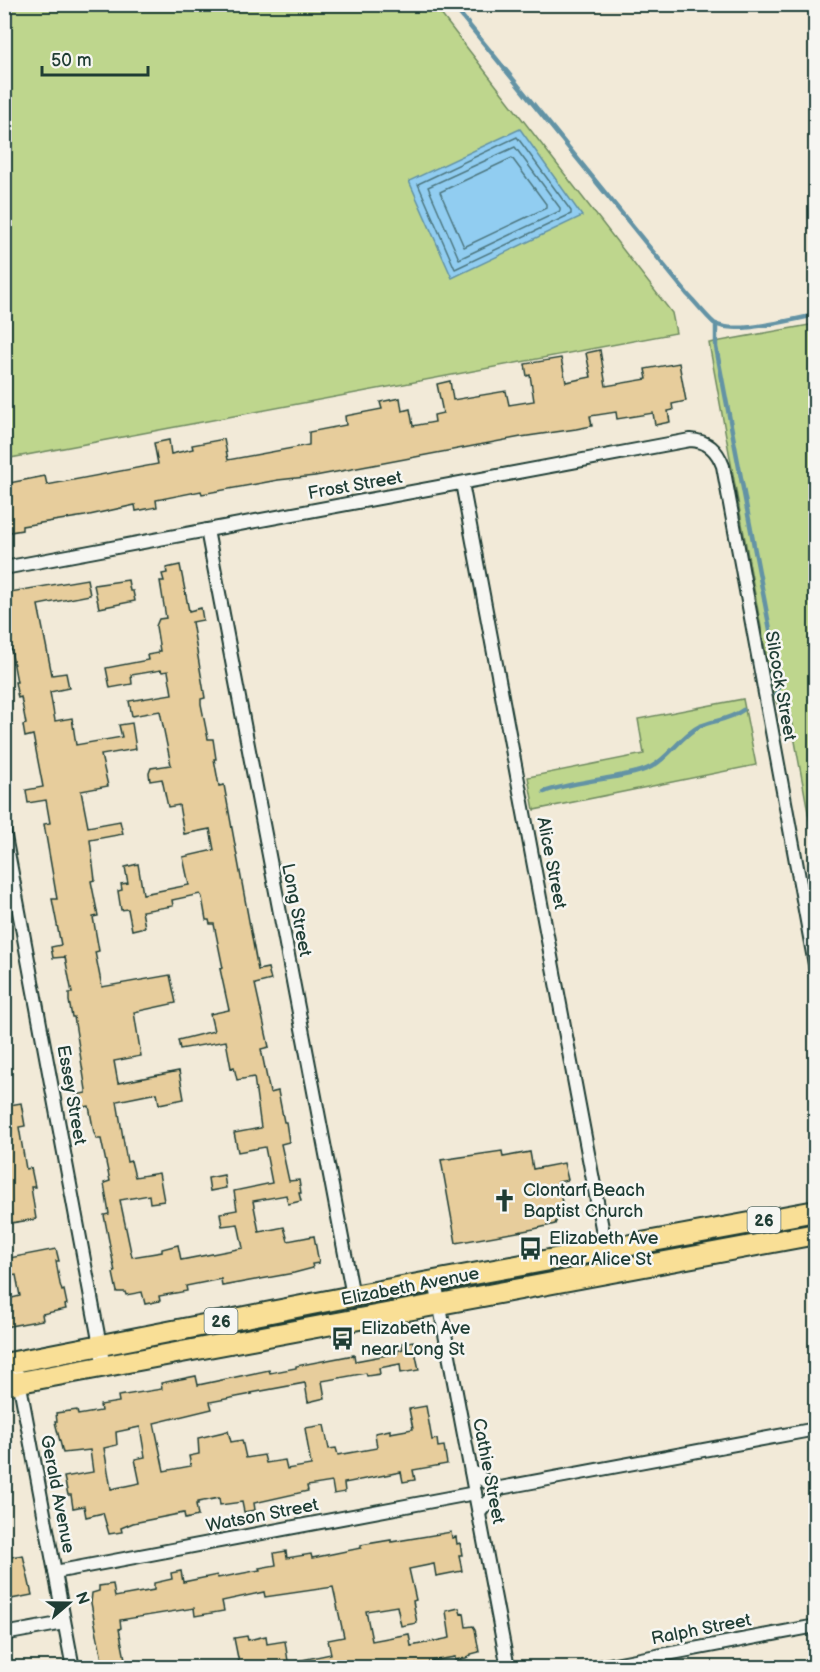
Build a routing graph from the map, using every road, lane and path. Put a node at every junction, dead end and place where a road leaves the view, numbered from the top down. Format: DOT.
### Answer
graph roads {
  1 [pos="710,446"];
  2 [pos="462,483"];
  3 [pos="207,530"];
  4 [pos="4,568"];
  5 [pos="4,831"];
  6 [pos="816,970"];
  7 [pos="816,1211"];
  8 [pos="816,1234"];
  9 [pos="606,1250"];
  10 [pos="435,1281"];
  11 [pos="353,1296"];
  12 [pos="439,1304"];
  13 [pos="100,1345"];
  14 [pos="10,1363"];
  15 [pos="104,1366"];
  16 [pos="12,1384"];
  17 [pos="816,1429"];
  18 [pos="471,1471"];
  19 [pos="500,1488"];
  20 [pos="475,1492"];
  21 [pos="479,1514"];
  22 [pos="55,1572"];
  23 [pos="64,1623"];
  24 [pos="816,1626"];
  25 [pos="4,1634"];
  26 [pos="506,1666"];
  27 [pos="73,1668"];
  28 [pos="592,1668"];
  1 -- 2 [label="street, Frost Street"];
  1 -- 6 [label="street, Silcock Street"];
  2 -- 3 [label="street, Frost Street"];
  2 -- 9 [label="street, Alice Street"];
  3 -- 4 [label="street, Frost Street"];
  3 -- 11 [label="street, Long Street"];
  5 -- 13 [label="street, Essey Street"];
  7 -- 9 [label="highway, Elizabeth Avenue / 26"];
  8 -- 12 [label="highway, Elizabeth Avenue / 26"];
  9 -- 10 [label="highway, Elizabeth Avenue / 26"];
  10 -- 11 [label="highway, Elizabeth Avenue / 26"];
  10 -- 12 [label="street, Cathie Street"];
  11 -- 13 [label="highway, Elizabeth Avenue / 26"];
  12 -- 15 [label="highway, Elizabeth Avenue / 26"];
  12 -- 18 [label="street, Cathie Street"];
  13 -- 14 [label="highway, Elizabeth Avenue / 26"];
  13 -- 15 [label="street, Essey Street"];
  14 -- 16 [label="street, Gerald Avenue"];
  15 -- 16 [label="highway, Elizabeth Avenue / 26"];
  16 -- 22 [label="street, Gerald Avenue"];
  17 -- 19 [label="street"];
  18 -- 19 [label="street"];
  18 -- 20 [label="street, Cathie Street"];
  19 -- 21 [label="street"];
  20 -- 21 [label="street, Cathie Street"];
  20 -- 22 [label="street, Watson Street"];
  21 -- 26 [label="street, Cathie Street"];
  22 -- 23 [label="street, Gerald Avenue"];
  23 -- 25 [label="street"];
  23 -- 27 [label="street, Gerald Avenue"];
  24 -- 28 [label="street, Ralph Street"];
}
